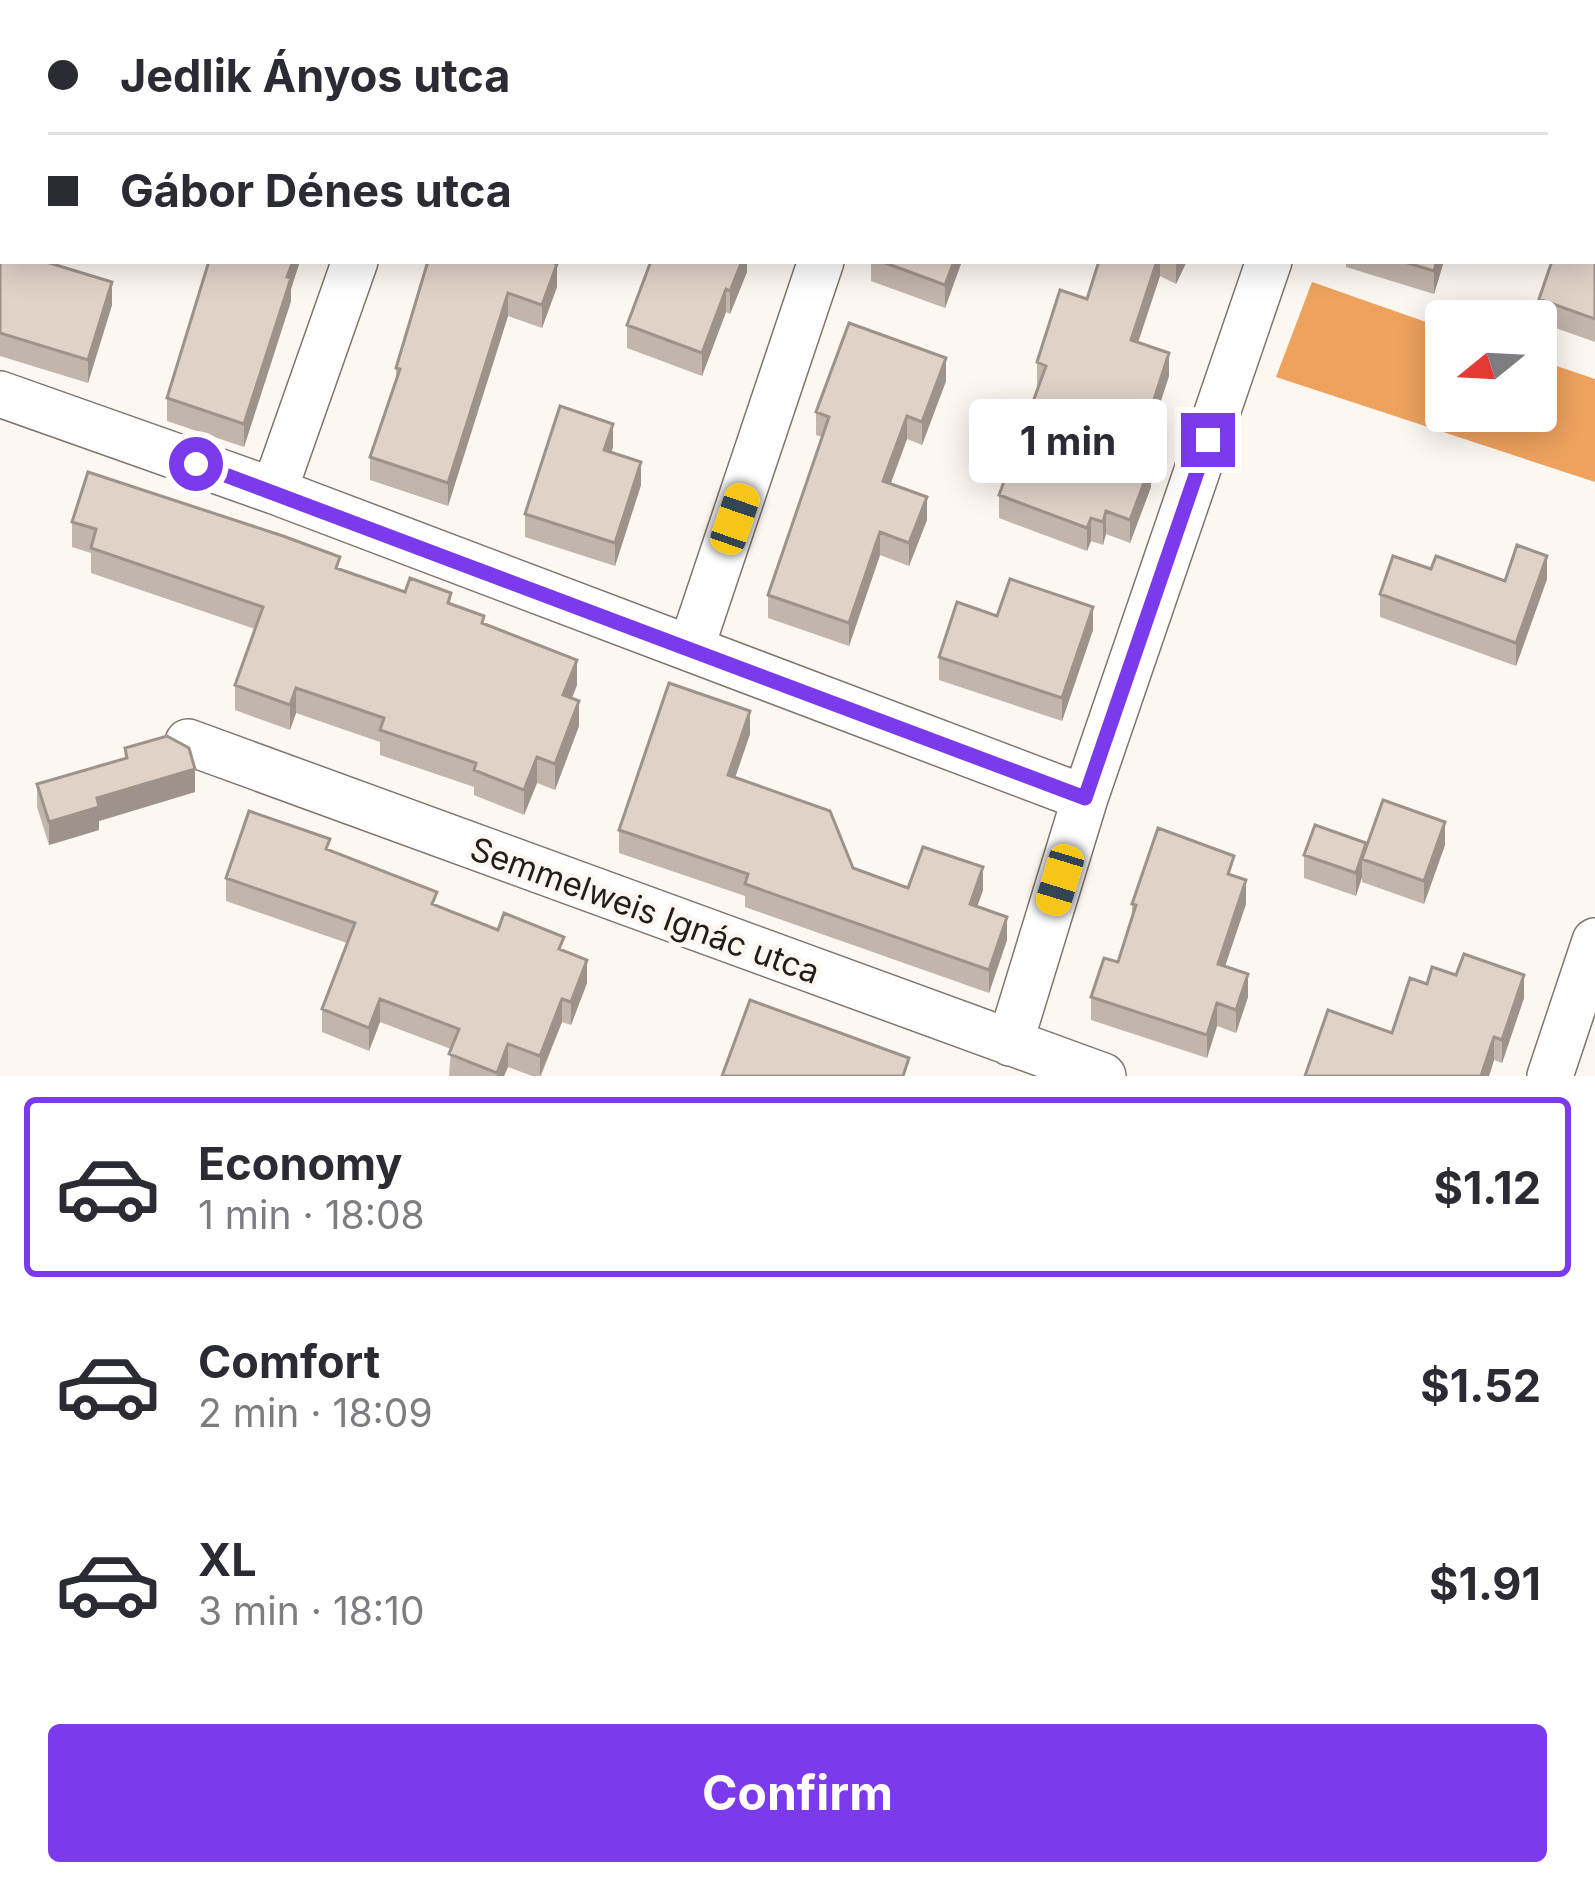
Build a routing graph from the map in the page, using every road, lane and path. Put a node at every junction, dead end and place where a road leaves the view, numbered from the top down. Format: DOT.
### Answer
graph roads {
  1 [pos="354,264"];
  2 [pos="820,264"];
  3 [pos="1268,264"];
  4 [pos="0,394"];
  5 [pos="274,491"];
  6 [pos="691,648"];
  7 [pos="188,742"];
  8 [pos="1085,798"];
  9 [pos="1595,941"];
  10 [pos="1010,1043"];
  11 [pos="1103,1076"];
  12 [pos="1550,1076"];
  1 -- 5 [label="street"];
  2 -- 6 [label="street"];
  3 -- 8 [label="street"];
  4 -- 5 [label="street"];
  5 -- 6 [label="street"];
  6 -- 8 [label="street"];
  7 -- 10 [label="street, Semmelweis Ignác utca"];
  8 -- 10 [label="street"];
  9 -- 12 [label="street"];
  10 -- 11 [label="street, Semmelweis Ignác utca"];
}
